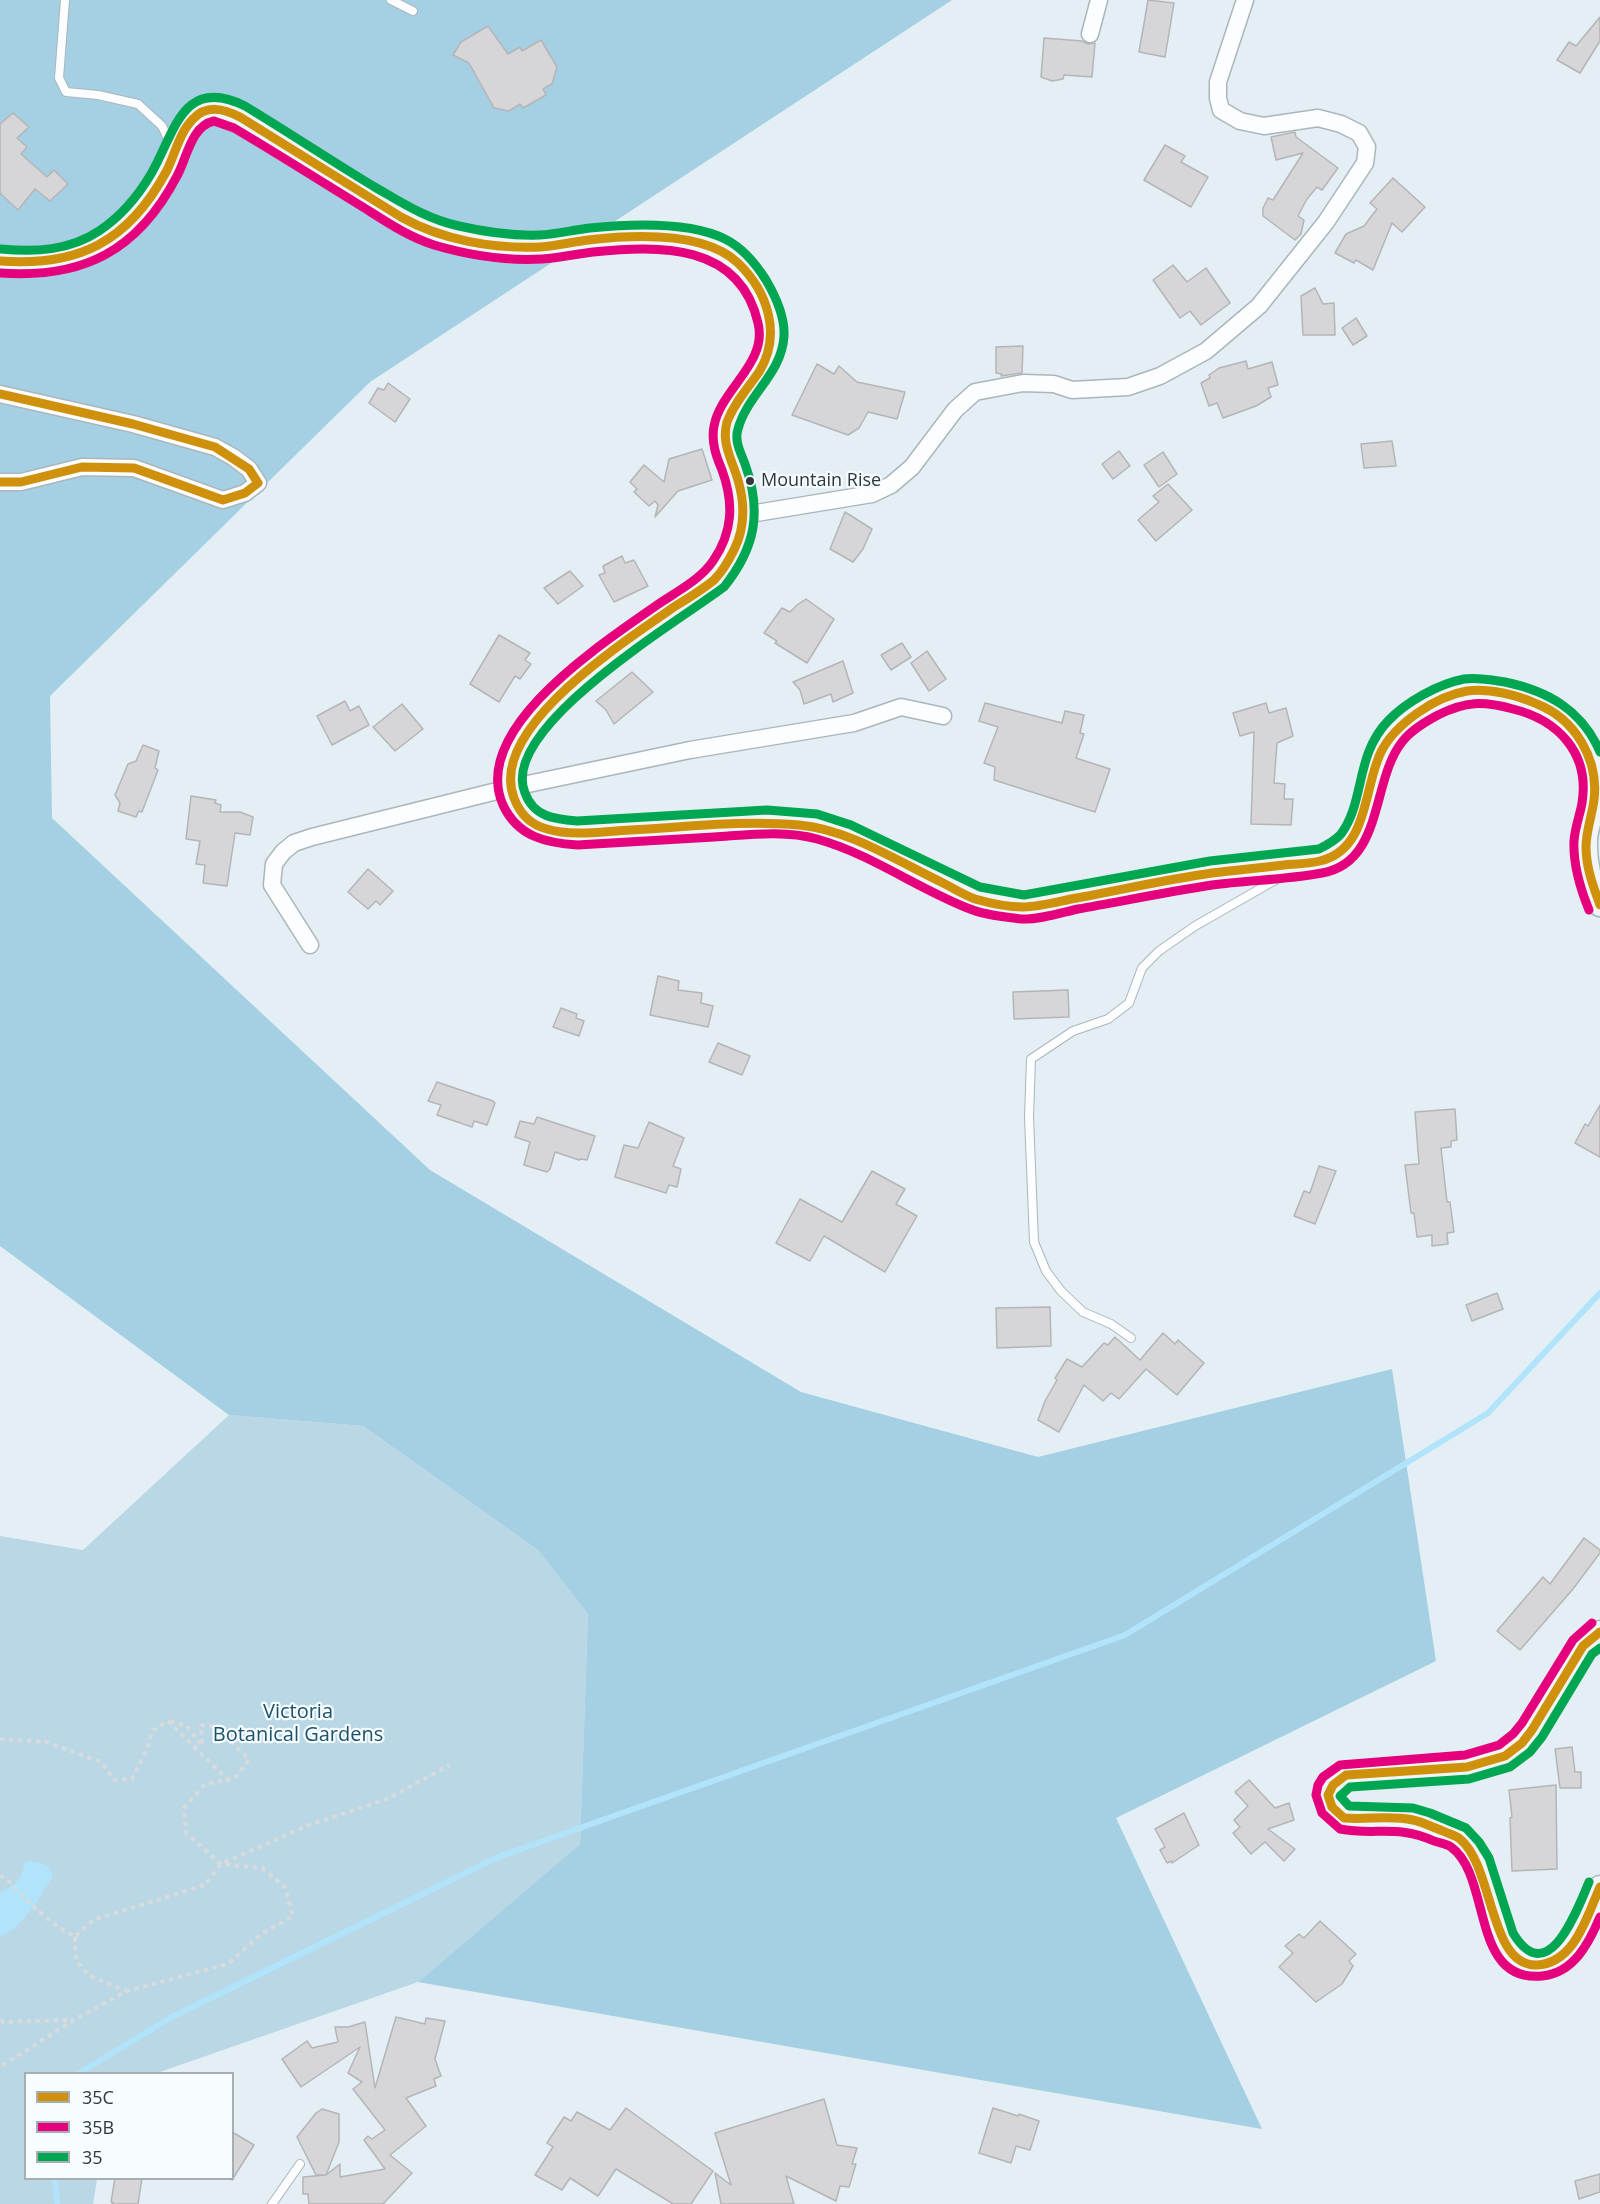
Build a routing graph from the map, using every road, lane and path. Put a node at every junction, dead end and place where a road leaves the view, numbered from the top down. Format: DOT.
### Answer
graph roads {
  1 [pos="65,0"];
  2 [pos="391,0"];
  3 [pos="1099,0"];
  4 [pos="1245,0"];
  5 [pos="413,11"];
  6 [pos="1090,34"];
  7 [pos="175,153"];
  8 [pos="0,261"];
  9 [pos="0,394"];
  10 [pos="0,482"];
  11 [pos="744,516"];
  12 [pos="943,716"];
  13 [pos="509,788"];
  14 [pos="1307,862"];
  15 [pos="1600,905"];
  16 [pos="310,945"];
  17 [pos="1131,1338"];
  18 [pos="1600,1632"];
  19 [pos="168,1721"];
  20 [pos="0,1739"];
  21 [pos="450,1765"];
  22 [pos="228,1780"];
  23 [pos="221,1864"];
  24 [pos="0,1876"];
  25 [pos="1600,1887"];
  26 [pos="75,1937"];
  27 [pos="127,1990"];
  28 [pos="0,2020"];
  29 [pos="74,2020"];
  30 [pos="0,2067"];
  31 [pos="300,2164"];
  32 [pos="272,2204"];
  1 -- 7 [label="lane"];
  2 -- 5 [label="lane"];
  3 -- 6 [label="street"];
  4 -- 11 [label="street"];
  7 -- 8 [label="main road"];
  7 -- 11 [label="main road"];
  9 -- 10 [label="street"];
  11 -- 13 [label="main road"];
  12 -- 13 [label="street"];
  13 -- 14 [label="main road"];
  13 -- 16 [label="street"];
  14 -- 15 [label="main road"];
  14 -- 17 [label="lane"];
  18 -- 25 [label="main road"];
  19 -- 20 [label="path"];
  19 -- 22 [label="path"];
  19 -- 22 [label="path"];
  21 -- 23 [label="path"];
  22 -- 23 [label="path"];
  23 -- 26 [label="path"];
  23 -- 27 [label="path"];
  24 -- 26 [label="path"];
  26 -- 27 [label="path"];
  27 -- 29 [label="path"];
  28 -- 29 [label="path"];
  29 -- 30 [label="path"];
  31 -- 32 [label="lane"];
}
